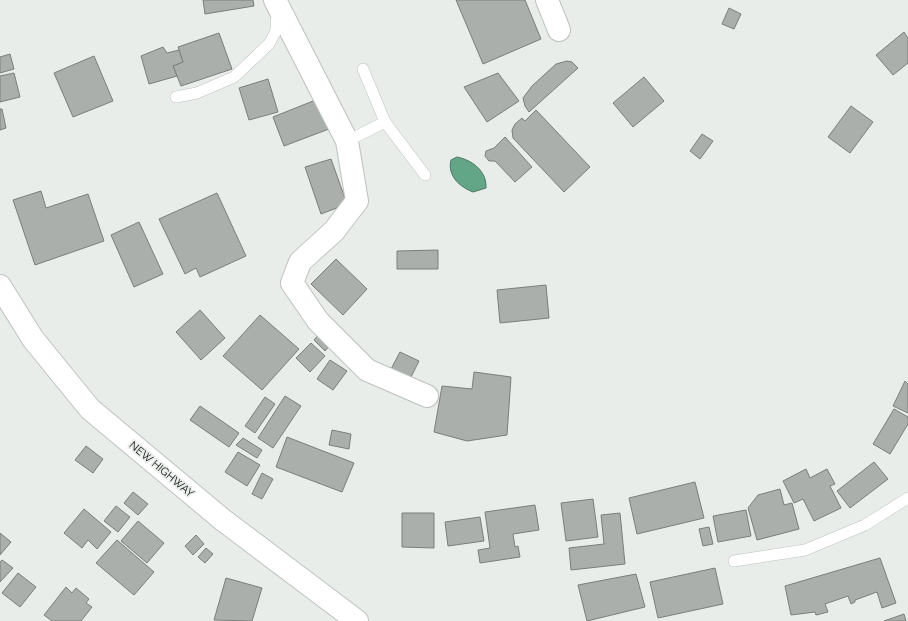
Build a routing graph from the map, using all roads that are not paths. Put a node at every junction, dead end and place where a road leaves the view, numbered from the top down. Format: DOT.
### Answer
graph roads {
  1 [pos="547,0"];
  2 [pos="276,2"];
  3 [pos="560,30"];
  4 [pos="363,69"];
  5 [pos="176,97"];
  6 [pos="385,122"];
  7 [pos="346,141"];
  8 [pos="425,175"];
  9 [pos="0,286"];
  10 [pos="427,396"];
  11 [pos="908,498"];
  12 [pos="734,561"];
  13 [pos="356,621"];
  1 -- 3 [label="street"];
  2 -- 5 [label="lane"];
  2 -- 7 [label="street"];
  4 -- 6 [label="lane"];
  6 -- 7 [label="lane"];
  6 -- 8 [label="lane"];
  7 -- 10 [label="street"];
  9 -- 13 [label="street, NEW HIGHWAY"];
  11 -- 12 [label="lane"];
}
